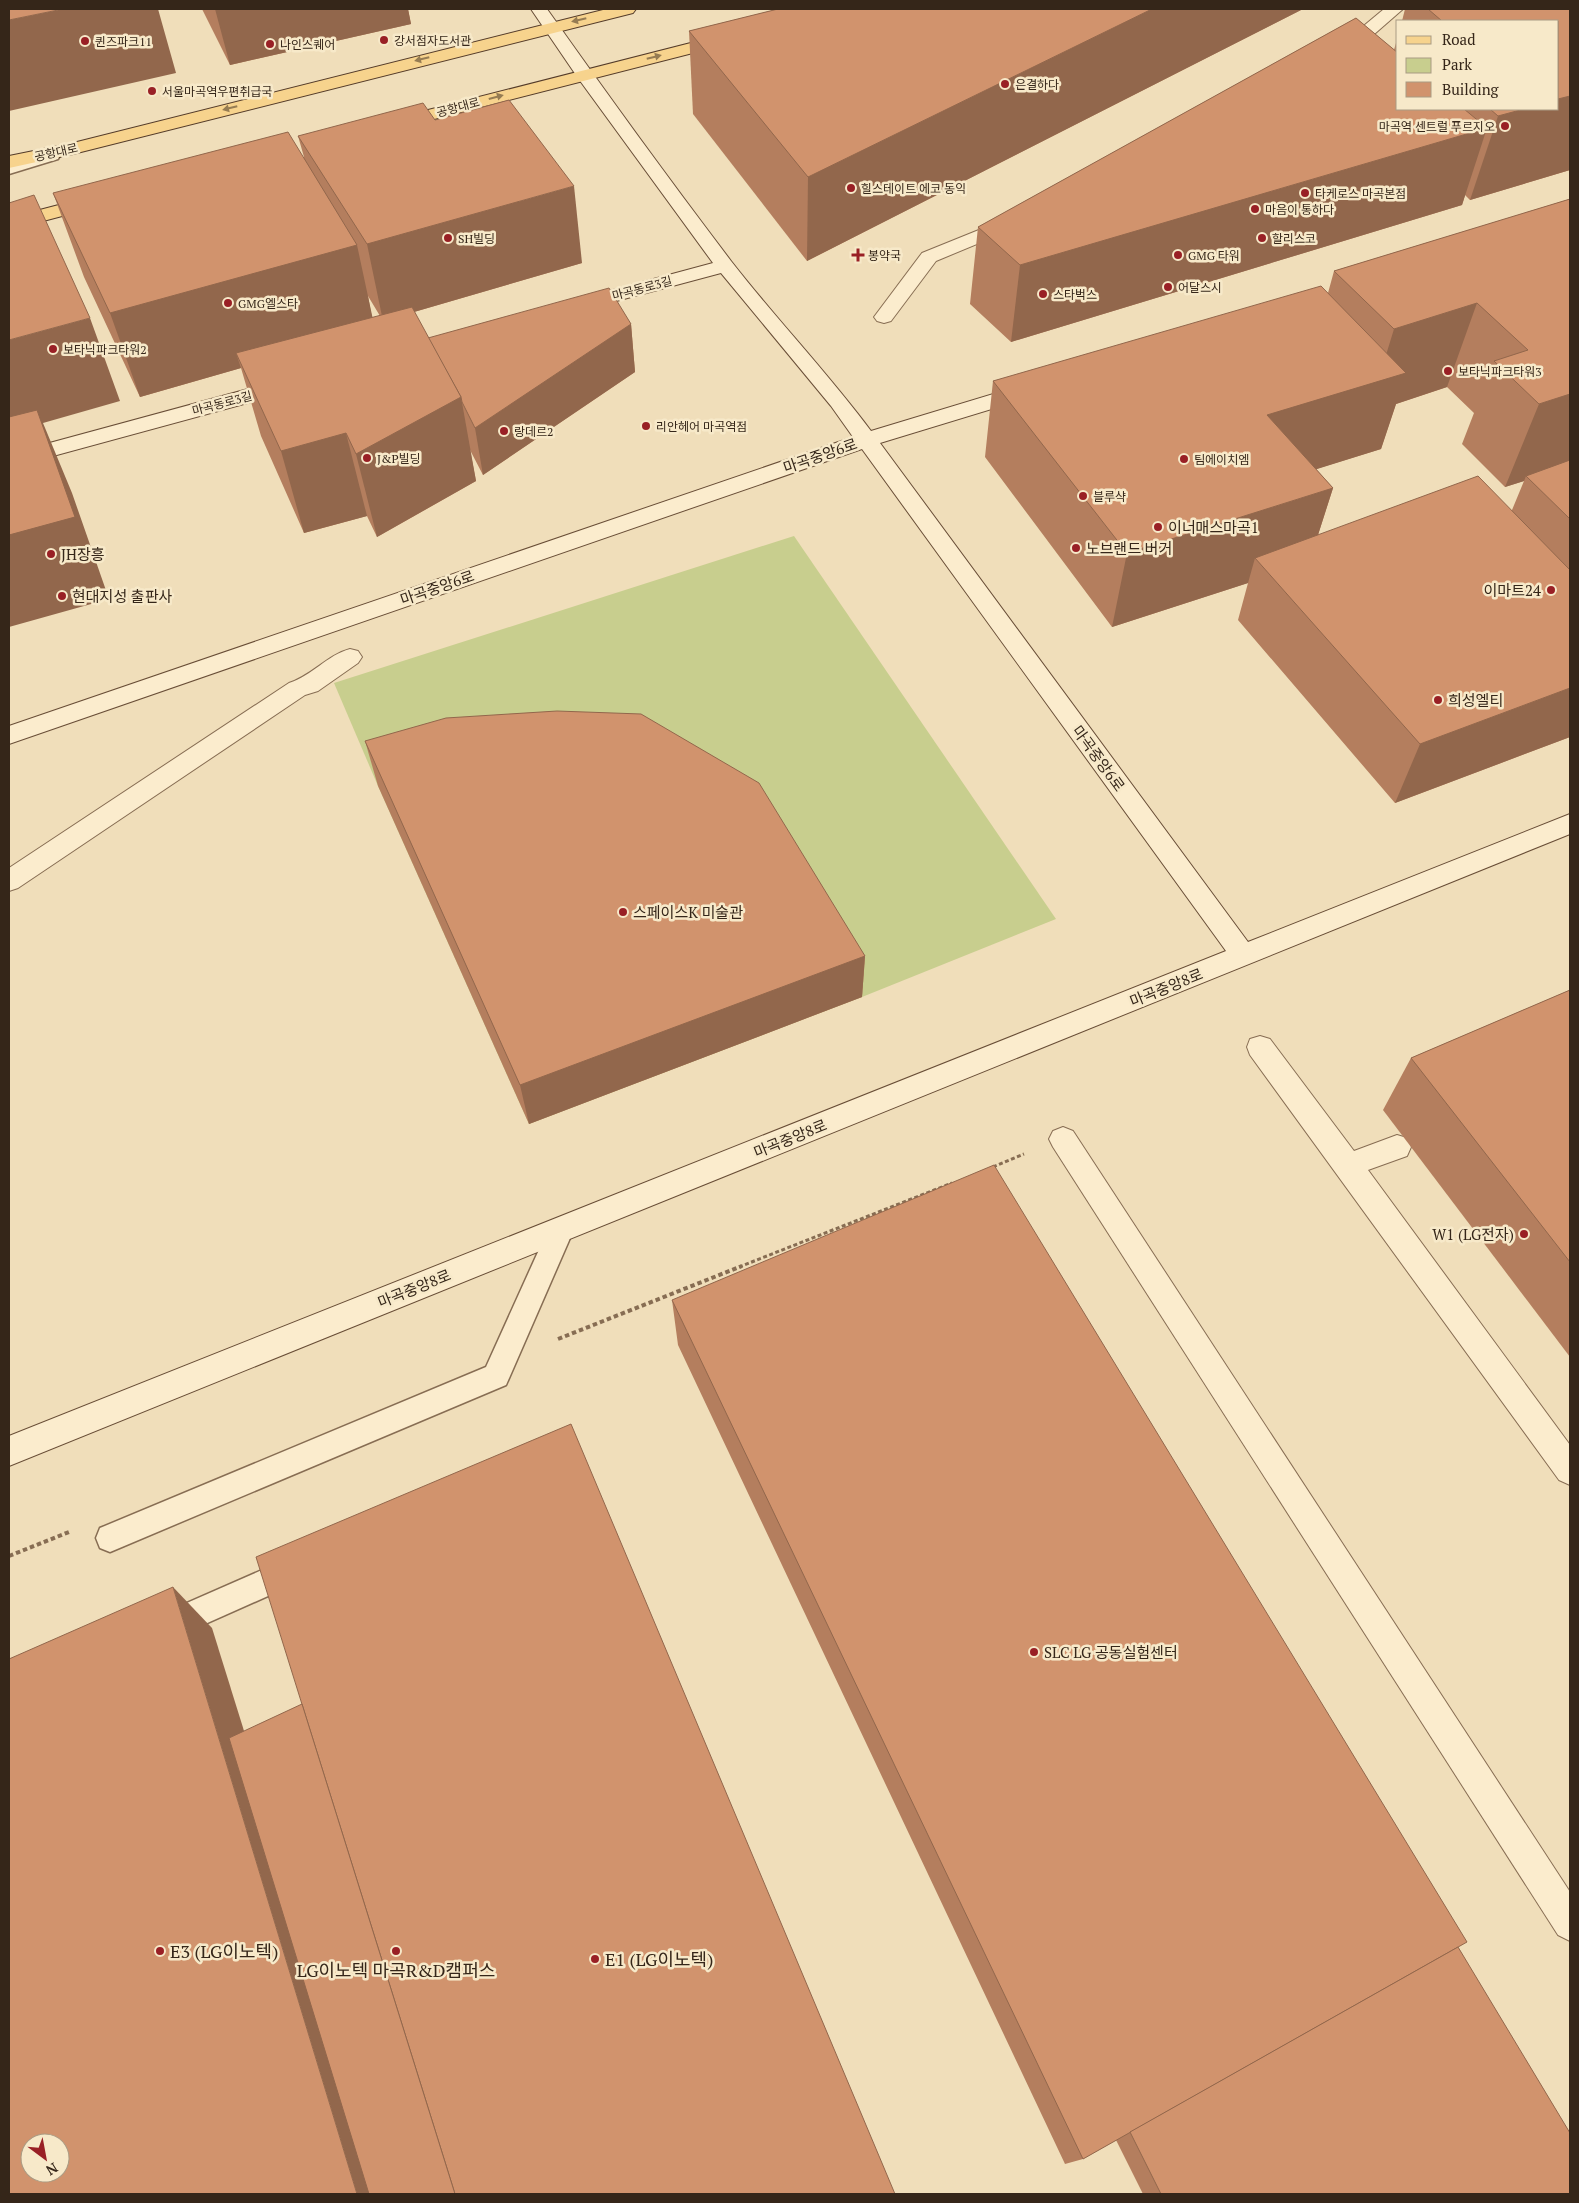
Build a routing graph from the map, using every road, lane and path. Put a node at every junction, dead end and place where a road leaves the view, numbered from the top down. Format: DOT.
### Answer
graph roads {
  1 [pos="539,9"];
  2 [pos="627,9"];
  3 [pos="1394,9"];
  4 [pos="551,26"];
  5 [pos="745,34"];
  6 [pos="1327,68"];
  7 [pos="584,74"];
  8 [pos="382,127"];
  9 [pos="73,148"];
  10 [pos="9,162"];
  11 [pos="9,169"];
  12 [pos="114,197"];
  13 [pos="1029,212"];
  14 [pos="9,224"];
  15 [pos="725,266"];
  16 [pos="562,310"];
  17 [pos="884,317"];
  18 [pos="305,380"];
  19 [pos="1048,385"];
  20 [pos="866,440"];
  21 [pos="9,461"];
  22 [pos="350,657"];
  23 [pos="9,734"];
  24 [pos="1570,824"];
  25 [pos="9,881"];
  26 [pos="1244,956"];
  27 [pos="1260,1047"];
  28 [pos="1063,1139"];
  29 [pos="1397,1148"];
  30 [pos="1348,1165"];
  31 [pos="561,1229"];
  32 [pos="9,1451"];
  33 [pos="1570,1470"];
  34 [pos="110,1538"];
  35 [pos="294,1570"];
  36 [pos="142,1636"];
  37 [pos="1570,1924"];
  1 -- 4 [label="street, 마곡중앙6로"];
  2 -- 4 [label="main road, 공항대로, one-way"];
  3 -- 6 [label="street"];
  4 -- 7 [label="street, 마곡중앙6로"];
  4 -- 9 [label="main road, 공항대로, one-way"];
  7 -- 5 [label="main road, 공항대로, one-way"];
  8 -- 7 [label="main road, 공항대로, one-way"];
  7 -- 15 [label="street, 마곡중앙6로"];
  9 -- 10 [label="main road, 공항대로"];
  9 -- 11 [label="lane"];
  12 -- 14 [label="main road"];
  13 -- 17 [label="street"];
  15 -- 16 [label="street, 마곡동로3길"];
  15 -- 20 [label="street, 마곡중앙6로"];
  18 -- 21 [label="street, 마곡동로3길"];
  19 -- 20 [label="street, 마곡중앙6로"];
  20 -- 23 [label="street, 마곡중앙6로"];
  20 -- 26 [label="street, 마곡중앙6로"];
  22 -- 25 [label="street"];
  24 -- 26 [label="street, 마곡중앙8로"];
  26 -- 31 [label="street, 마곡중앙8로"];
  27 -- 30 [label="street"];
  28 -- 37 [label="street"];
  29 -- 30 [label="street"];
  30 -- 33 [label="street"];
  31 -- 32 [label="street, 마곡중앙8로"];
  31 -- 34 [label="lane"];
  35 -- 36 [label="lane"];
}
